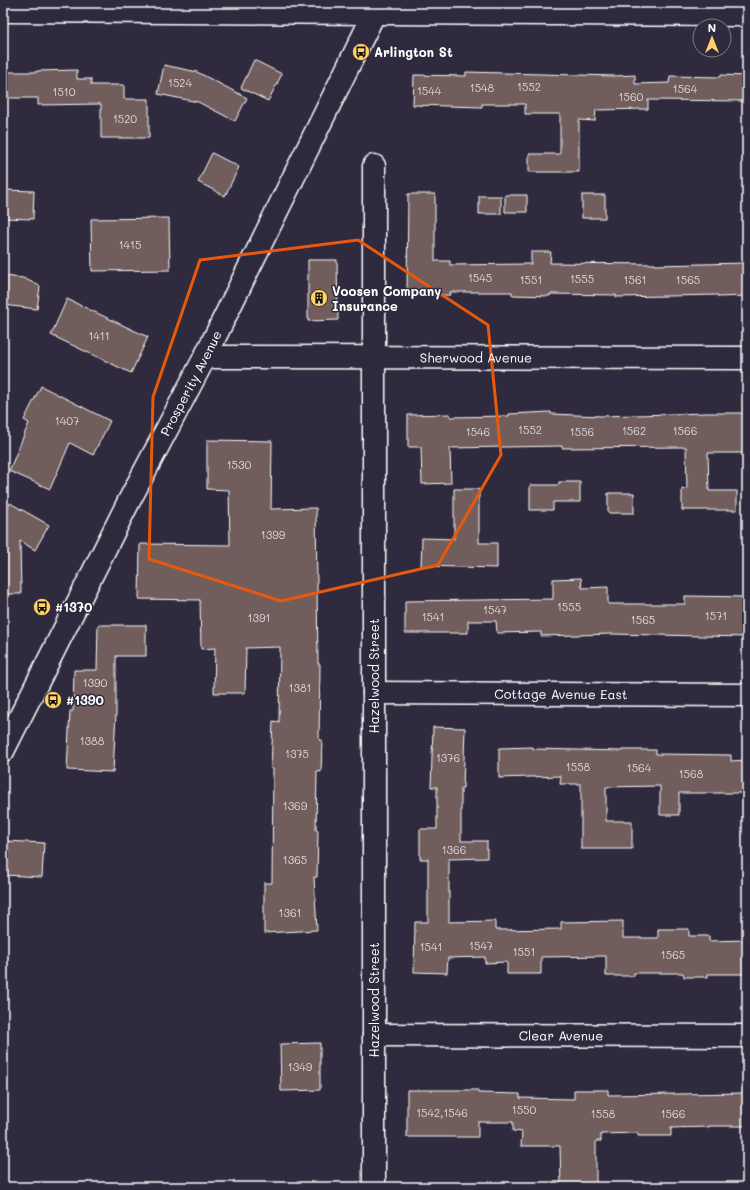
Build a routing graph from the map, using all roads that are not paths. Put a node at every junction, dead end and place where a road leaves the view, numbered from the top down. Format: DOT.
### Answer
graph roads {
  1 [pos="374,8"];
  2 [pos="3,11"];
  3 [pos="747,15"];
  4 [pos="374,166"];
  5 [pos="205,357"];
  6 [pos="374,357"];
  7 [pos="747,358"];
  8 [pos="374,693"];
  9 [pos="747,695"];
  10 [pos="3,751"];
  11 [pos="374,1035"];
  12 [pos="747,1036"];
  13 [pos="374,1187"];
  1 -- 2 [label="street"];
  1 -- 3 [label="street"];
  1 -- 5 [label="street, Prosperity Avenue"];
  4 -- 6 [label="street, Hazelwood Street"];
  5 -- 6 [label="street, Sherwood Avenue"];
  5 -- 10 [label="street, Prosperity Avenue"];
  6 -- 7 [label="street, Sherwood Avenue"];
  6 -- 8 [label="street, Hazelwood Street"];
  8 -- 9 [label="street, Cottage Avenue East"];
  8 -- 11 [label="street, Hazelwood Street"];
  11 -- 12 [label="street, Clear Avenue"];
  11 -- 13 [label="street, Hazelwood Street"];
}
